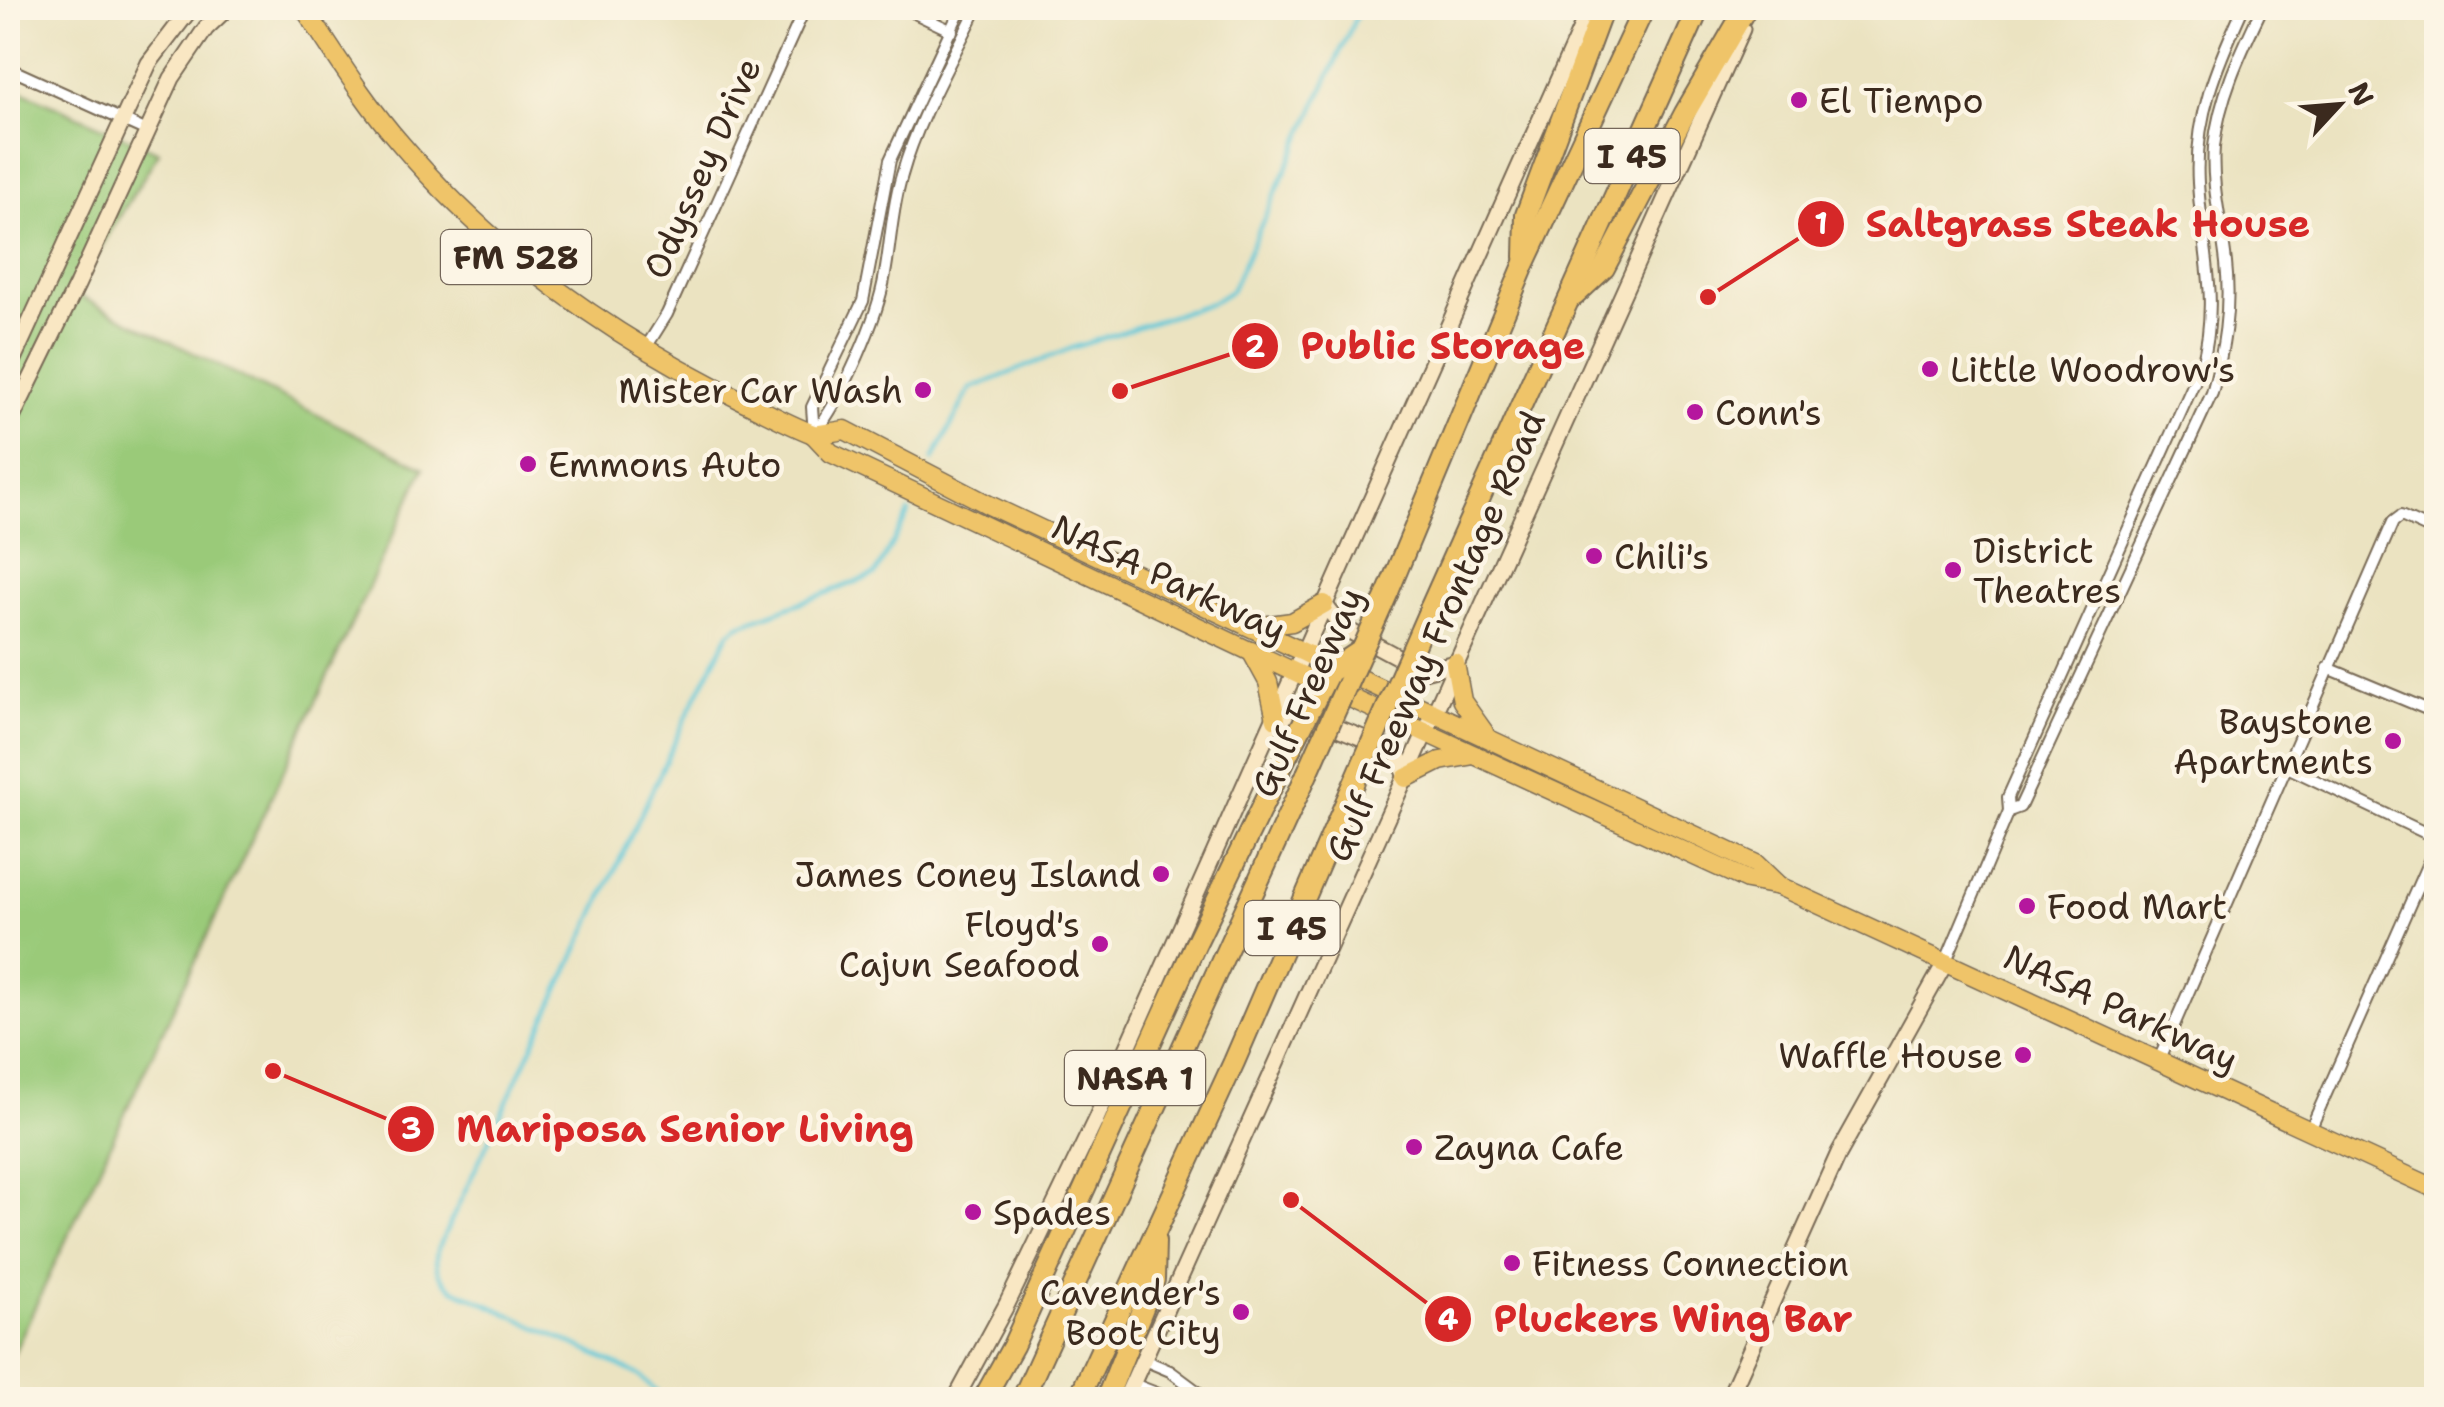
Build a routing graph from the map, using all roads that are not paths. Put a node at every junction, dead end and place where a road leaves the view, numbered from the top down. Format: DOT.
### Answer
graph roads {
  1 [pos="191,8"];
  2 [pos="226,8"];
  3 [pos="304,8"];
  4 [pos="805,8"];
  5 [pos="904,8"];
  6 [pos="960,8"];
  7 [pos="976,8"];
  8 [pos="1590,8"];
  9 [pos="1604,8"];
  10 [pos="1644,8"];
  11 [pos="1699,8"];
  12 [pos="1749,8"];
  13 [pos="2244,8"];
  14 [pos="2262,8"];
  15 [pos="950,30"];
  16 [pos="963,36"];
  17 [pos="2227,43"];
  18 [pos="2242,51"];
  19 [pos="8,68"];
  20 [pos="123,121"];
  21 [pos="147,131"];
  22 [pos="2218,218"];
  23 [pos="2201,220"];
  24 [pos="1524,265"];
  25 [pos="1565,304"];
  26 [pos="645,350"];
  27 [pos="8,370"];
  28 [pos="8,426"];
  29 [pos="814,435"];
  30 [pos="989,505"];
  31 [pos="980,525"];
  32 [pos="2436,532"];
  33 [pos="2127,534"];
  34 [pos="2143,541"];
  35 [pos="1324,604"];
  36 [pos="1250,628"];
  37 [pos="1250,650"];
  38 [pos="1361,651"];
  39 [pos="1305,653"];
  40 [pos="1456,663"];
  41 [pos="2328,668"];
  42 [pos="1296,674"];
  43 [pos="1434,712"];
  44 [pos="2436,713"];
  45 [pos="1276,719"];
  46 [pos="1425,732"];
  47 [pos="1487,736"];
  48 [pos="1474,755"];
  49 [pos="2285,766"];
  50 [pos="1406,778"];
  51 [pos="2009,811"];
  52 [pos="2436,842"];
  53 [pos="1779,886"];
  54 [pos="1945,963"];
  55 [pos="2158,1062"];
  56 [pos="2310,1130"];
  57 [pos="2436,1189"];
  58 [pos="1155,1230"];
  59 [pos="1144,1360"];
  60 [pos="1129,1392"];
  61 [pos="2436,1392"];
  62 [pos="955,1400"];
  63 [pos="982,1400"];
  64 [pos="1022,1400"];
  65 [pos="1078,1400"];
  66 [pos="1106,1400"];
  67 [pos="1174,1400"];
  68 [pos="1209,1400"];
  69 [pos="1728,1400"];
  70 [pos="2433,1400"];
  1 -- 20 [label="main road"];
  2 -- 21 [label="main road"];
  3 -- 26 [label="main road, NASA Parkway / FM 528"];
  4 -- 26 [label="street, Odyssey Drive"];
  5 -- 15 [label="street"];
  6 -- 15 [label="street"];
  7 -- 16 [label="street"];
  8 -- 35 [label="main road"];
  9 -- 24 [label="highway"];
  10 -- 24 [label="highway, Gulf Freeway / I 45"];
  11 -- 25 [label="highway, I 45"];
  12 -- 25 [label="highway"];
  12 -- 40 [label="main road, Gulf Freeway Frontage Road"];
  13 -- 17 [label="street"];
  14 -- 18 [label="street"];
  15 -- 16 [label="street"];
  15 -- 29 [label="street"];
  16 -- 29 [label="street"];
  17 -- 18 [label="street"];
  17 -- 23 [label="street"];
  18 -- 22 [label="street"];
  19 -- 20 [label="street"];
  20 -- 21 [label="street"];
  20 -- 27 [label="main road"];
  21 -- 28 [label="main road"];
  22 -- 23 [label="street"];
  22 -- 34 [label="street"];
  23 -- 33 [label="street"];
  24 -- 38 [label="highway, Gulf Freeway / I 45, bridge"];
  25 -- 58 [label="highway, I 45, bridge"];
  26 -- 29 [label="main road, NASA Parkway / FM 528"];
  29 -- 30 [label="main road, NASA Parkway / FM 528"];
  29 -- 31 [label="main road, NASA Parkway / FM 528"];
  30 -- 31 [label="main road"];
  30 -- 36 [label="main road, NASA Parkway / FM 528"];
  31 -- 37 [label="main road, NASA Parkway / FM 528"];
  32 -- 41 [label="street"];
  33 -- 34 [label="street"];
  33 -- 51 [label="street"];
  34 -- 51 [label="street"];
  35 -- 36 [label="main road"];
  35 -- 39 [label="main road"];
  35 -- 40 [label="main road"];
  36 -- 39 [label="main road, NASA Parkway / FM 528"];
  37 -- 42 [label="main road, NASA Parkway / FM 528"];
  37 -- 45 [label="main road"];
  38 -- 63 [label="highway, NASA 1, bridge"];
  38 -- 64 [label="highway, Gulf Freeway / I 45, bridge"];
  39 -- 42 [label="main road"];
  39 -- 43 [label="main road, NASA Parkway / FM 528"];
  40 -- 43 [label="main road, Gulf Freeway Frontage Road"];
  40 -- 47 [label="main road"];
  41 -- 44 [label="street"];
  41 -- 49 [label="street"];
  42 -- 45 [label="main road"];
  42 -- 46 [label="main road, NASA Parkway / FM 528"];
  43 -- 46 [label="main road, Gulf Freeway Frontage Road"];
  43 -- 47 [label="main road, NASA Parkway"];
  45 -- 50 [label="main road"];
  45 -- 62 [label="main road"];
  46 -- 48 [label="main road, NASA Parkway"];
  46 -- 50 [label="main road, Gulf Freeway Frontage Road"];
  47 -- 53 [label="main road, NASA Parkway"];
  48 -- 50 [label="main road"];
  48 -- 53 [label="main road, NASA Parkway"];
  49 -- 52 [label="street"];
  49 -- 55 [label="street"];
  50 -- 59 [label="main road, Gulf Freeway Frontage Road"];
  51 -- 54 [label="street"];
  52 -- 56 [label="street"];
  53 -- 54 [label="main road, NASA Parkway"];
  54 -- 55 [label="main road, NASA Parkway"];
  54 -- 69 [label="main road"];
  55 -- 56 [label="main road, NASA Parkway"];
  56 -- 57 [label="main road, NASA Parkway"];
  58 -- 65 [label="highway, I 45"];
  58 -- 66 [label="highway"];
  59 -- 60 [label="main road, Gulf Freeway Frontage Road"];
  59 -- 68 [label="street"];
  60 -- 67 [label="street"];
  61 -- 70 [label="street"];
}
